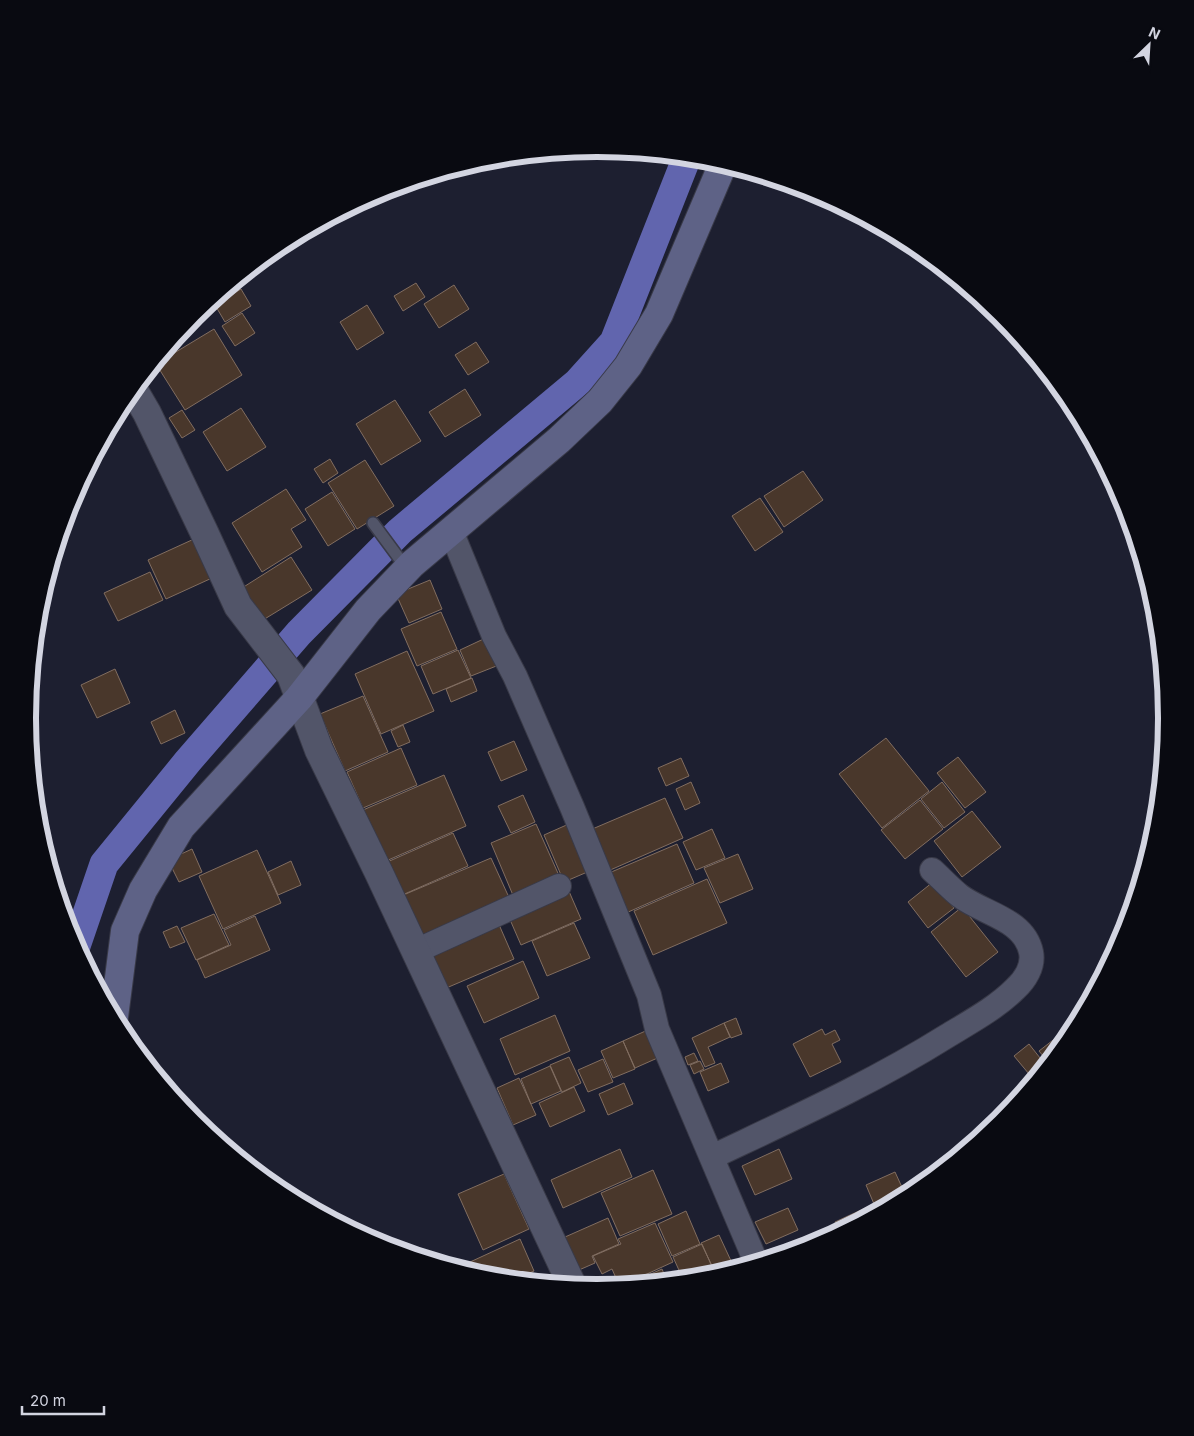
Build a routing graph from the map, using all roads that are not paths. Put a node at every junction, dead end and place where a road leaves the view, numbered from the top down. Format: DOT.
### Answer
graph roads {
  1 [pos="720,171"];
  2 [pos="138,397"];
  3 [pos="373,523"];
  4 [pos="452,531"];
  5 [pos="403,562"];
  6 [pos="289,676"];
  7 [pos="932,870"];
  8 [pos="559,886"];
  9 [pos="416,951"];
  10 [pos="116,1005"];
  11 [pos="712,1157"];
  12 [pos="754,1256"];
  13 [pos="569,1278"];
  1 -- 4 [label="main road"];
  2 -- 6 [label="street"];
  3 -- 5 [label="lane"];
  4 -- 5 [label="main road"];
  4 -- 11 [label="street"];
  5 -- 6 [label="main road"];
  6 -- 9 [label="street"];
  6 -- 10 [label="main road"];
  7 -- 11 [label="street"];
  8 -- 9 [label="street"];
  9 -- 13 [label="street"];
  11 -- 12 [label="street"];
}
